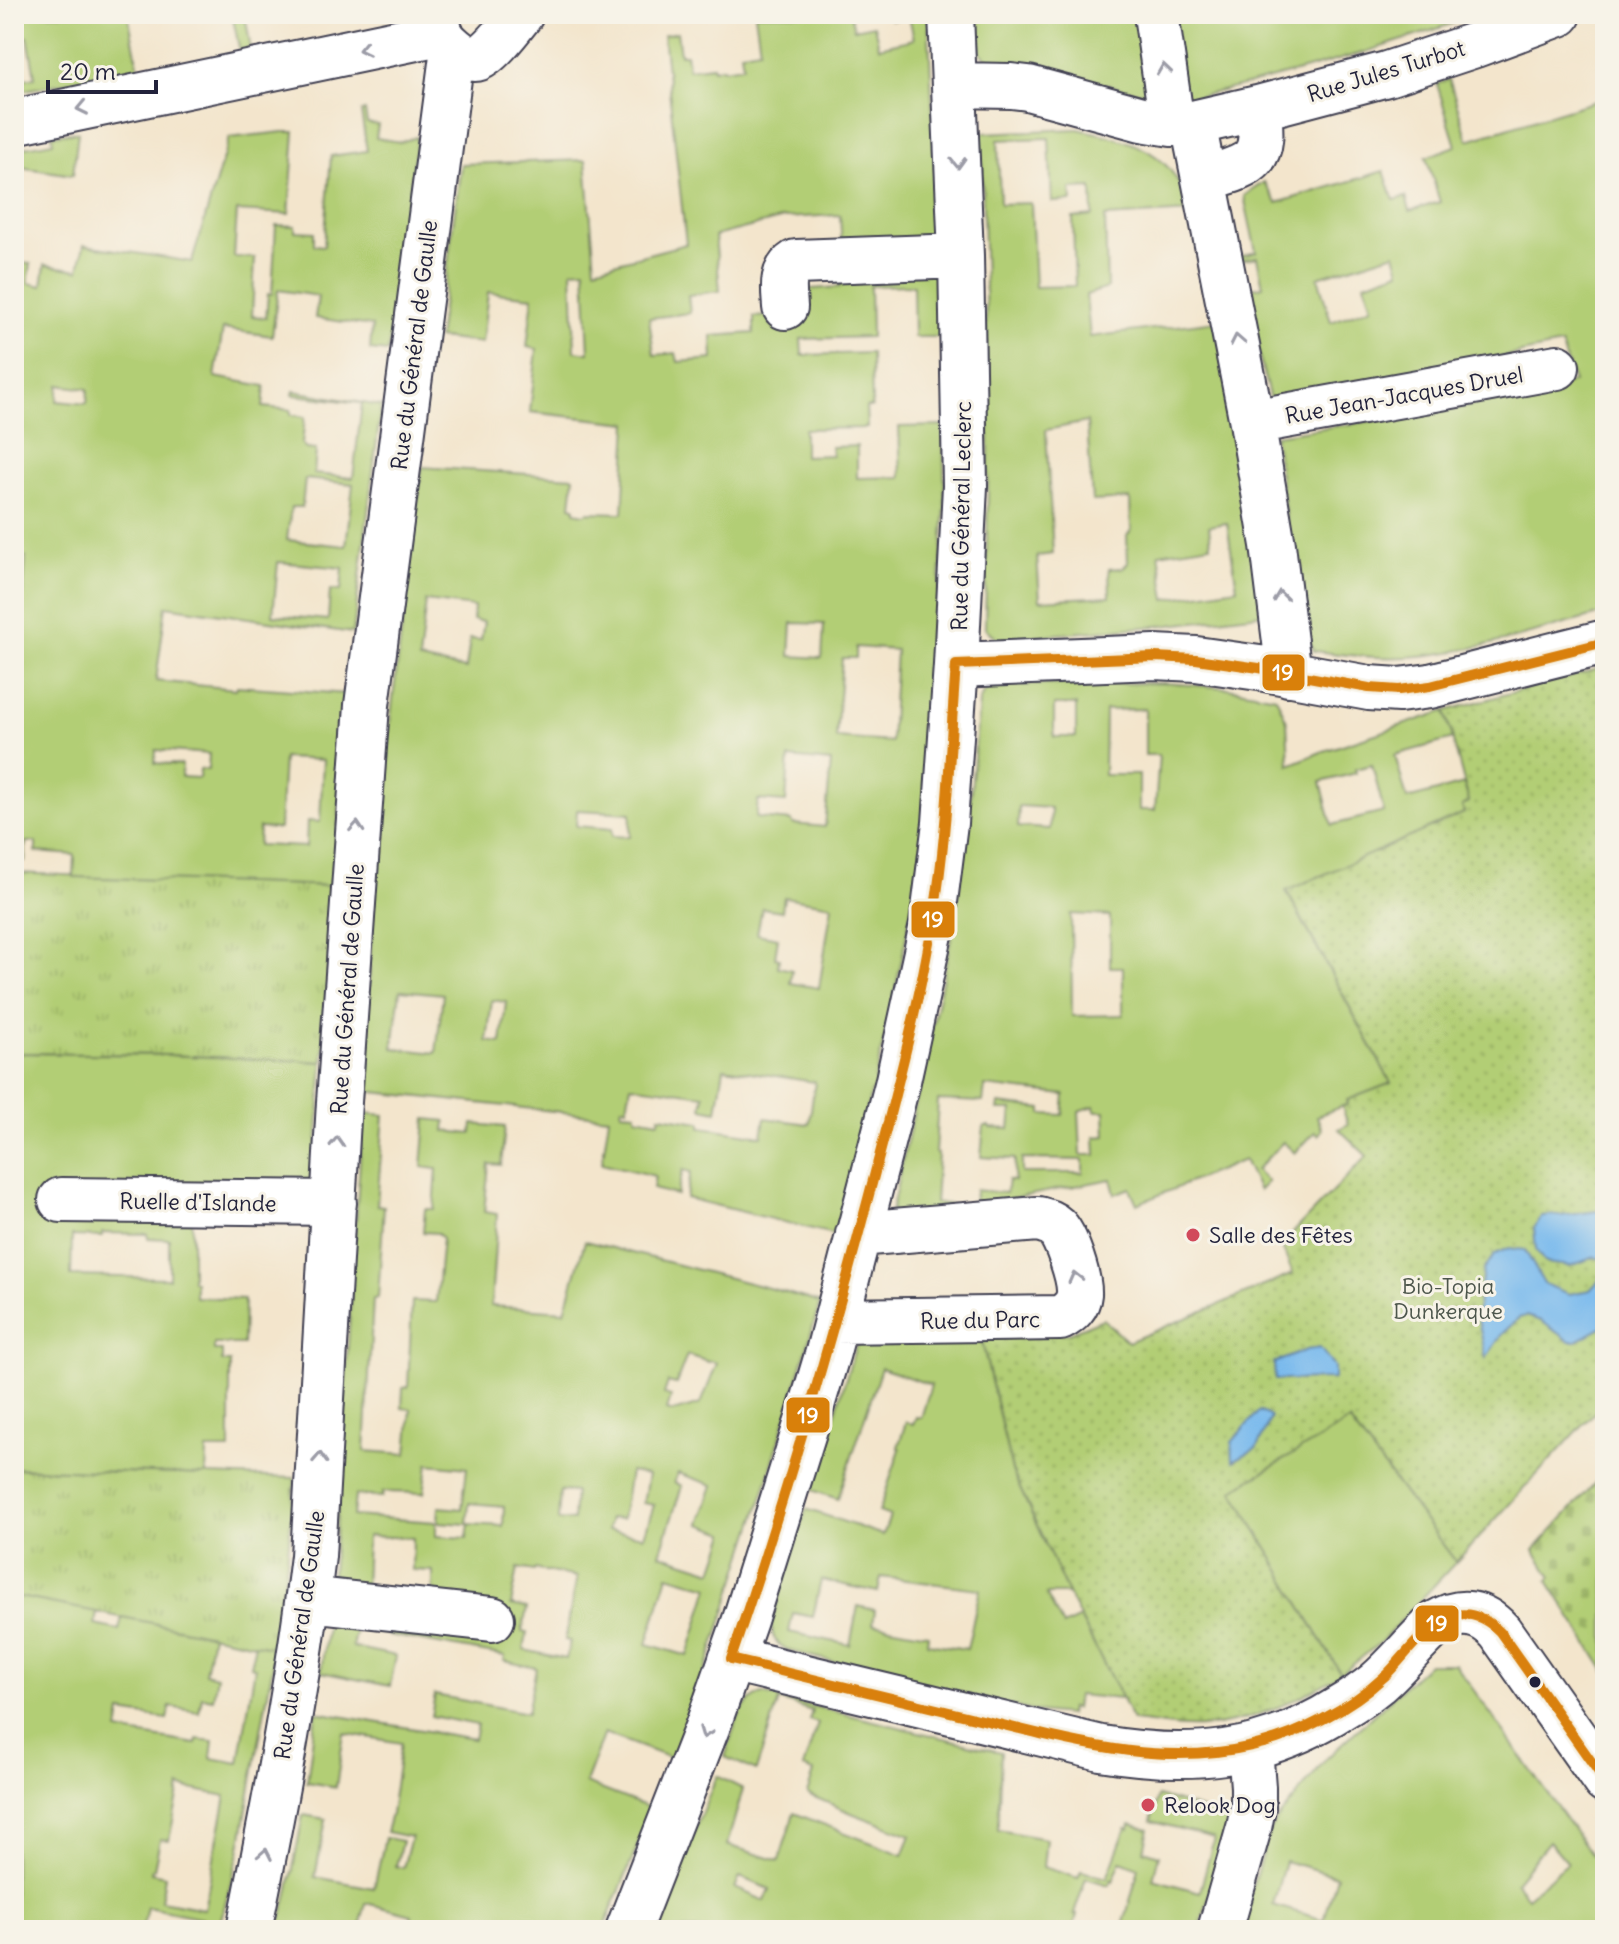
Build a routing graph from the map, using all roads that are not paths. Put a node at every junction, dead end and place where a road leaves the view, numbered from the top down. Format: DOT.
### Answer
graph roads {
  1 [pos="521,14"];
  2 [pos="951,14"];
  3 [pos="1156,14"];
  4 [pos="1559,14"];
  5 [pos="446,32"];
  6 [pos="955,85"];
  7 [pos="1258,108"];
  8 [pos="14,122"];
  9 [pos="1182,124"];
  10 [pos="1204,179"];
  11 [pos="961,256"];
  12 [pos="785,307"];
  13 [pos="1557,367"];
  14 [pos="1252,422"];
  15 [pos="1605,642"];
  16 [pos="956,665"];
  17 [pos="1289,674"];
  18 [pos="61,1200"];
  19 [pos="334,1203"];
  20 [pos="858,1234"];
  21 [pos="836,1321"];
  22 [pos="308,1599"];
  23 [pos="492,1619"];
  24 [pos="731,1659"];
  25 [pos="1250,1748"];
  26 [pos="1605,1781"];
  27 [pos="249,1930"];
  28 [pos="628,1930"];
  29 [pos="1220,1930"];
  1 -- 5 [label="street"];
  2 -- 6 [label="street, Rue du Général Leclerc"];
  9 -- 3 [label="street, one-way"];
  4 -- 7 [label="street, Rue Jules Turbot"];
  5 -- 8 [label="street, one-way"];
  19 -- 5 [label="street, Rue du Général de Gaulle, one-way"];
  6 -- 9 [label="street, Rue Jules Turbot"];
  6 -- 11 [label="street, Rue du Général Leclerc, one-way"];
  7 -- 9 [label="street, Rue Jules Turbot"];
  7 -- 10 [label="street"];
  9 -- 10 [label="street"];
  14 -- 10 [label="street, one-way"];
  11 -- 12 [label="street"];
  11 -- 16 [label="street, Rue du Général Leclerc"];
  13 -- 14 [label="street, Rue Jean-Jacques Druel"];
  17 -- 14 [label="street, one-way"];
  15 -- 17 [label="street"];
  16 -- 17 [label="street"];
  16 -- 20 [label="street, Rue du Général Leclerc"];
  18 -- 19 [label="street, Ruelle d'Islande"];
  22 -- 19 [label="street, Rue du Général de Gaulle, one-way"];
  20 -- 21 [label="street, Rue du Général Leclerc"];
  21 -- 20 [label="street, Rue du Parc, one-way"];
  21 -- 24 [label="street, Rue du Général Leclerc"];
  22 -- 23 [label="street"];
  27 -- 22 [label="street, Rue du Général de Gaulle, one-way"];
  24 -- 25 [label="street"];
  24 -- 28 [label="street, Rue du Général Leclerc, one-way"];
  25 -- 26 [label="street"];
  25 -- 29 [label="street"];
}
